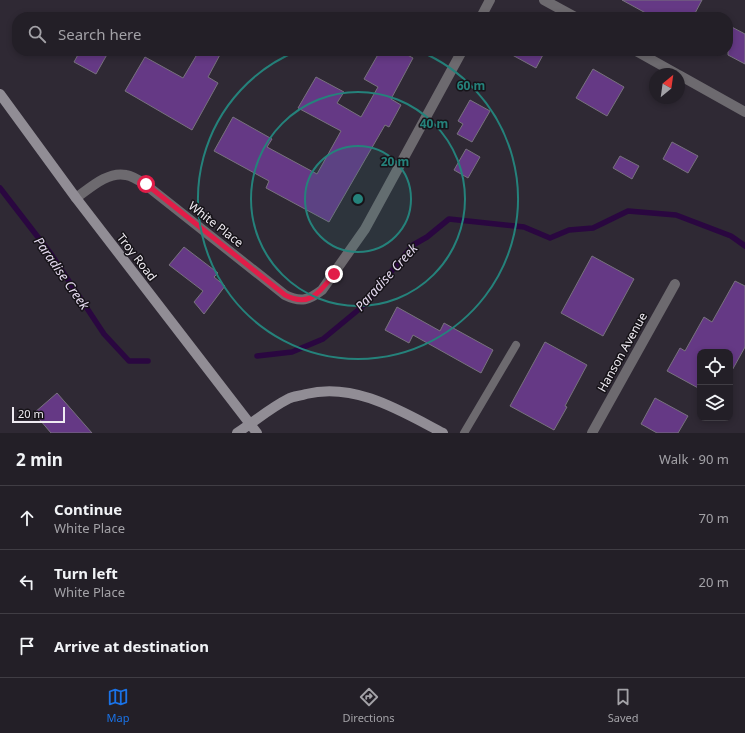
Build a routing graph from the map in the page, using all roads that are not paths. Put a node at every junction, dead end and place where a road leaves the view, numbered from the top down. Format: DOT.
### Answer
graph roads {
  1 [pos="490,0"];
  2 [pos="544,0"];
  3 [pos="484,12"];
  4 [pos="566,12"];
  5 [pos="459,56"];
  6 [pos="645,56"];
  7 [pos="666,68"];
  8 [pos="685,79"];
  9 [pos="0,94"];
  10 [pos="745,112"];
  11 [pos="76,198"];
  12 [pos="675,284"];
  13 [pos="516,345"];
  14 [pos="250,424"];
  15 [pos="237,433"];
  16 [pos="257,433"];
  17 [pos="443,433"];
  18 [pos="464,433"];
  19 [pos="592,433"];
  1 -- 3 [label="street"];
  2 -- 4 [label="street"];
  5 -- 11 [label="street, White Place"];
  6 -- 7 [label="street"];
  8 -- 10 [label="street"];
  9 -- 11 [label="main road, Troy Road"];
  11 -- 14 [label="main road, Troy Road"];
  12 -- 19 [label="street, Hanson Avenue"];
  13 -- 18 [label="lane"];
  14 -- 15 [label="main road"];
  14 -- 16 [label="main road, Troy Road"];
  14 -- 17 [label="main road"];
}
